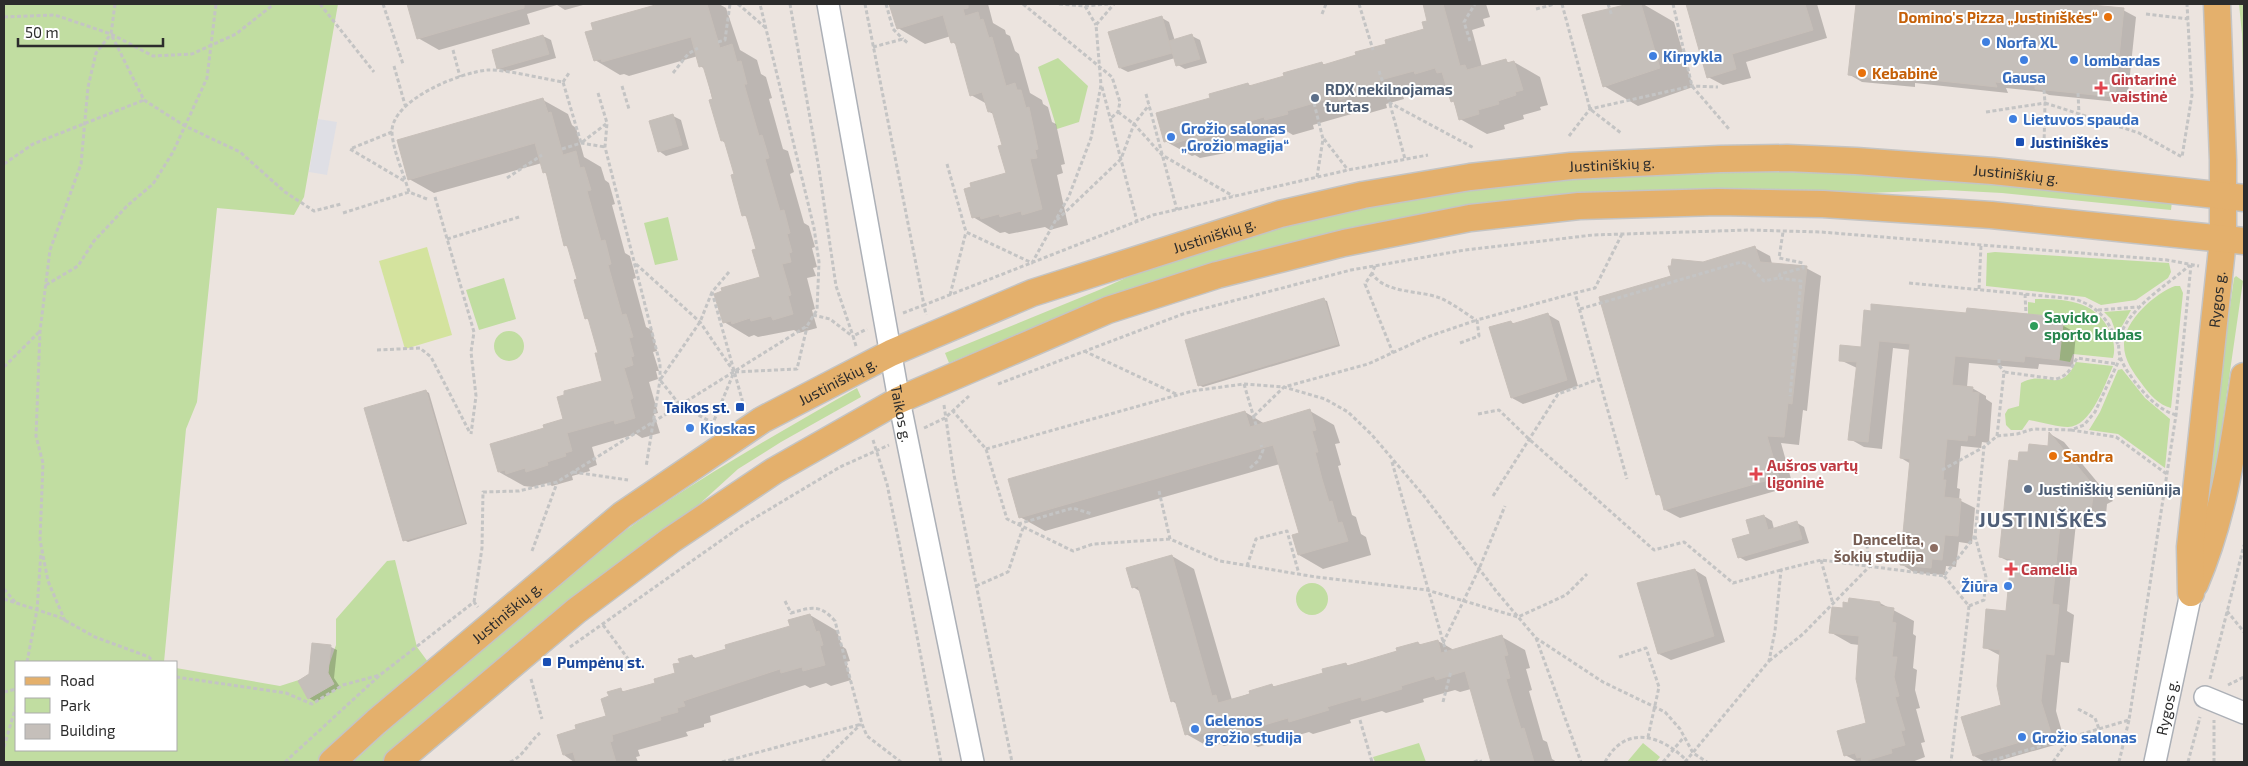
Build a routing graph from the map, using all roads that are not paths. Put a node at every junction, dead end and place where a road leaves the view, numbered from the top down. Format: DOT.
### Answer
graph roads {
  1 [pos="828,4"];
  2 [pos="2217,4"];
  3 [pos="2234,197"];
  4 [pos="2234,240"];
  5 [pos="891,353"];
  6 [pos="2244,376"];
  7 [pos="899,400"];
  8 [pos="2191,593"];
  9 [pos="2209,698"];
  10 [pos="2244,713"];
  11 [pos="332,762"];
  12 [pos="397,762"];
  13 [pos="973,762"];
  14 [pos="2154,762"];
  1 -- 5 [label="street, Taikos g."];
  2 -- 3 [label="main road, Rygos g."];
  3 -- 4 [label="main road, Rygos g."];
  3 -- 5 [label="main road, Justiniškių g."];
  4 -- 7 [label="main road"];
  4 -- 8 [label="main road, Rygos g."];
  5 -- 7 [label="street, Taikos g."];
  5 -- 11 [label="main road, Justiniškių g."];
  6 -- 8 [label="main road, Rygos g."];
  7 -- 12 [label="main road"];
  7 -- 13 [label="street, Taikos g."];
  8 -- 14 [label="street, Rygos g."];
  9 -- 10 [label="street"];
}
